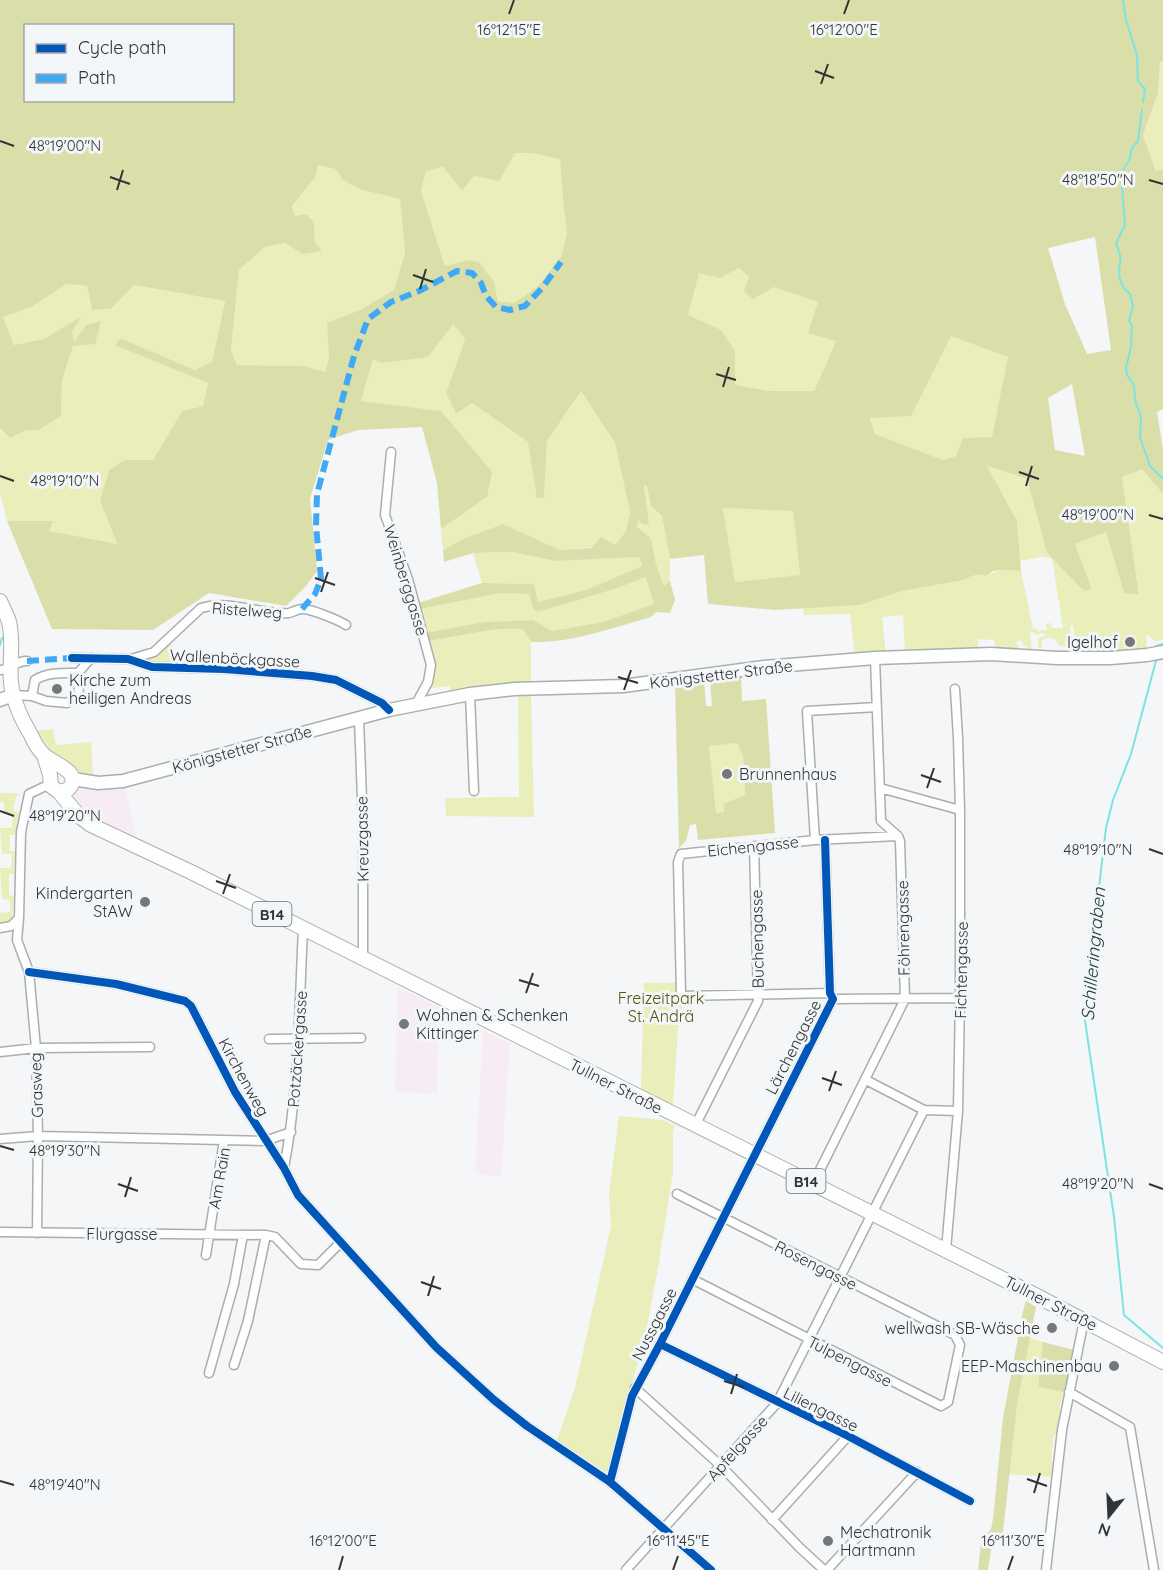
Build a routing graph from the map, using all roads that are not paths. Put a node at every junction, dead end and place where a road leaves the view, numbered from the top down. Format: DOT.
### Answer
graph roads {
  1 [pos="390,452"];
  2 [pos="0,601"];
  3 [pos="346,625"];
  4 [pos="1163,652"];
  5 [pos="72,658"];
  6 [pos="91,658"];
  7 [pos="875,658"];
  8 [pos="128,659"];
  9 [pos="27,661"];
  10 [pos="5,669"];
  11 [pos="78,673"];
  12 [pos="955,689"];
  13 [pos="470,694"];
  14 [pos="32,696"];
  15 [pos="7,697"];
  16 [pos="416,704"];
  17 [pos="877,707"];
  18 [pos="389,711"];
  19 [pos="359,718"];
  20 [pos="61,781"];
  21 [pos="880,788"];
  22 [pos="474,791"];
  23 [pos="960,810"];
  24 [pos="898,836"];
  25 [pos="820,840"];
  26 [pos="754,846"];
  27 [pos="19,918"];
  28 [pos="0,929"];
  29 [pos="303,929"];
  30 [pos="17,940"];
  31 [pos="363,959"];
  32 [pos="29,972"];
  33 [pos="758,994"];
  34 [pos="831,996"];
  35 [pos="960,998"];
  36 [pos="905,999"];
  37 [pos="361,1038"];
  38 [pos="269,1040"];
  39 [pos="300,1040"];
  40 [pos="150,1047"];
  41 [pos="36,1048"];
  42 [pos="0,1052"];
  43 [pos="866,1080"];
  44 [pos="924,1110"];
  45 [pos="958,1111"];
  46 [pos="695,1126"];
  47 [pos="291,1132"];
  48 [pos="38,1136"];
  49 [pos="0,1138"];
  50 [pos="224,1140"];
  51 [pos="266,1141"];
  52 [pos="754,1155"];
  53 [pos="284,1168"];
  54 [pos="739,1184"];
  55 [pos="813,1184"];
  56 [pos="677,1194"];
  57 [pos="872,1214"];
  58 [pos="723,1218"];
  59 [pos="0,1232"];
  60 [pos="37,1233"];
  61 [pos="209,1234"];
  62 [pos="243,1235"];
  63 [pos="266,1235"];
  64 [pos="342,1242"];
  65 [pos="945,1250"];
  66 [pos="206,1255"];
  67 [pos="840,1277"];
  68 [pos="692,1279"];
  69 [pos="1084,1320"];
  70 [pos="955,1335"];
  71 [pos="810,1341"];
  72 [pos="660,1344"];
  73 [pos="1162,1362"];
  74 [pos="234,1365"];
  75 [pos="209,1373"];
  76 [pos="635,1388"];
  77 [pos="1070,1392"];
  78 [pos="777,1403"];
  79 [pos="848,1436"];
  80 [pos="721,1466"];
  81 [pos="917,1472"];
  82 [pos="610,1482"];
  83 [pos="970,1501"];
  84 [pos="772,1520"];
  85 [pos="664,1529"];
  86 [pos="626,1570"];
  87 [pos="711,1570"];
  88 [pos="826,1570"];
  89 [pos="1046,1570"];
  90 [pos="1154,1570"];
  1 -- 16 [label="street, Weinberggasse"];
  2 -- 10 [label="main road, B14"];
  3 -- 8 [label="street, Ristelweg"];
  4 -- 7 [label="main road, Königstetter Straße"];
  5 -- 6 [label="street, Wallenböckgasse"];
  6 -- 8 [label="street, Wallenböckgasse"];
  6 -- 11 [label="street"];
  7 -- 13 [label="main road, Königstetter Straße"];
  7 -- 17 [label="street"];
  8 -- 18 [label="street, Wallenböckgasse"];
  9 -- 10 [label="street"];
  10 -- 15 [label="main road, B14"];
  11 -- 14 [label="street"];
  11 -- 14 [label="street"];
  12 -- 23 [label="street, Fichtengasse"];
  13 -- 16 [label="main road, Königstetter Straße"];
  13 -- 22 [label="street"];
  14 -- 15 [label="street"];
  15 -- 20 [label="main road, B14"];
  16 -- 18 [label="main road, Königstetter Straße"];
  17 -- 21 [label="street"];
  17 -- 25 [label="street, Lärchengasse"];
  18 -- 19 [label="main road, Königstetter Straße"];
  19 -- 20 [label="main road, Königstetter Straße"];
  19 -- 31 [label="street, Kreuzgasse"];
  20 -- 27 [label="street, Grasweg"];
  20 -- 29 [label="main road, Tullner Straße / B14"];
  21 -- 23 [label="street"];
  21 -- 24 [label="street"];
  23 -- 35 [label="street, Fichtengasse"];
  24 -- 25 [label="street, Eichengasse"];
  24 -- 36 [label="street, Föhrengasse"];
  25 -- 26 [label="street, Eichengasse"];
  25 -- 34 [label="street, Lärchengasse"];
  26 -- 33 [label="street, Buchengasse"];
  26 -- 33 [label="street, Eichengasse"];
  27 -- 28 [label="street"];
  27 -- 30 [label="street, Grasweg"];
  28 -- 30 [label="street"];
  29 -- 31 [label="main road, Tullner Straße / B14"];
  29 -- 39 [label="street, Potzäckergasse"];
  30 -- 32 [label="street, Grasweg"];
  31 -- 46 [label="main road, Tullner Straße / B14"];
  32 -- 41 [label="street, Grasweg"];
  32 -- 51 [label="street, Kirchenweg"];
  33 -- 34 [label="street"];
  33 -- 46 [label="street, Buchengasse"];
  34 -- 36 [label="street"];
  34 -- 52 [label="street, Lärchengasse"];
  35 -- 36 [label="street"];
  35 -- 45 [label="street, Fichtengasse"];
  36 -- 43 [label="street, Föhrengasse"];
  37 -- 39 [label="street"];
  38 -- 39 [label="street"];
  39 -- 47 [label="street, Potzäckergasse"];
  40 -- 41 [label="street"];
  41 -- 42 [label="street"];
  41 -- 48 [label="street, Grasweg"];
  43 -- 44 [label="street"];
  43 -- 55 [label="street, Föhrengasse"];
  44 -- 45 [label="street"];
  44 -- 57 [label="street, Apfelgasse"];
  45 -- 65 [label="street, Fichtengasse"];
  46 -- 52 [label="main road, Tullner Straße / B14"];
  47 -- 51 [label="street"];
  47 -- 53 [label="street, Potzäckergasse"];
  48 -- 49 [label="street"];
  48 -- 50 [label="street"];
  48 -- 60 [label="street, Grasweg"];
  50 -- 51 [label="street, Am Rain"];
  50 -- 61 [label="street, Am Rain"];
  51 -- 53 [label="street, Kirchenweg"];
  52 -- 54 [label="street, Lärchengasse"];
  52 -- 55 [label="main road, Tullner Straße / B14"];
  53 -- 64 [label="street, Kirchenweg"];
  54 -- 58 [label="street, Nussgasse"];
  55 -- 57 [label="main road, Tullner Straße / B14"];
  56 -- 58 [label="street, Rosengasse"];
  57 -- 65 [label="main road, Tullner Straße / B14"];
  57 -- 67 [label="street, Apfelgasse"];
  58 -- 67 [label="street, Rosengasse"];
  58 -- 68 [label="street, Nussgasse"];
  59 -- 60 [label="street, Flurgasse"];
  60 -- 61 [label="street, Flurgasse"];
  61 -- 62 [label="street, Flurgasse"];
  61 -- 66 [label="street, Am Rain"];
  62 -- 63 [label="street, Flurgasse"];
  62 -- 75 [label="street"];
  63 -- 64 [label="street"];
  63 -- 74 [label="street"];
  64 -- 82 [label="street, Kirchenweg"];
  65 -- 69 [label="main road, Tullner Straße / B14"];
  67 -- 70 [label="street, Rosengasse"];
  67 -- 71 [label="street, Apfelgasse"];
  68 -- 71 [label="street, Tulpengasse"];
  68 -- 72 [label="street, Nussgasse"];
  69 -- 73 [label="main road, Tullner Straße / B14"];
  69 -- 77 [label="street"];
  70 -- 71 [label="street, Tulpengasse"];
  71 -- 78 [label="street, Apfelgasse"];
  72 -- 76 [label="street, Nussgasse"];
  72 -- 78 [label="street, Liliengasse"];
  76 -- 80 [label="street"];
  76 -- 82 [label="street, Nussgasse"];
  77 -- 89 [label="street"];
  77 -- 90 [label="street"];
  78 -- 79 [label="street, Liliengasse"];
  78 -- 80 [label="street, Apfelgasse"];
  79 -- 81 [label="street, Liliengasse"];
  79 -- 84 [label="street"];
  80 -- 84 [label="street"];
  80 -- 85 [label="street, Apfelgasse"];
  81 -- 83 [label="street, Liliengasse"];
  81 -- 88 [label="street"];
  82 -- 85 [label="street, Kirchenweg"];
  84 -- 88 [label="street"];
  85 -- 86 [label="street, Apfelgasse"];
  85 -- 87 [label="street, Kirchenweg"];
}
